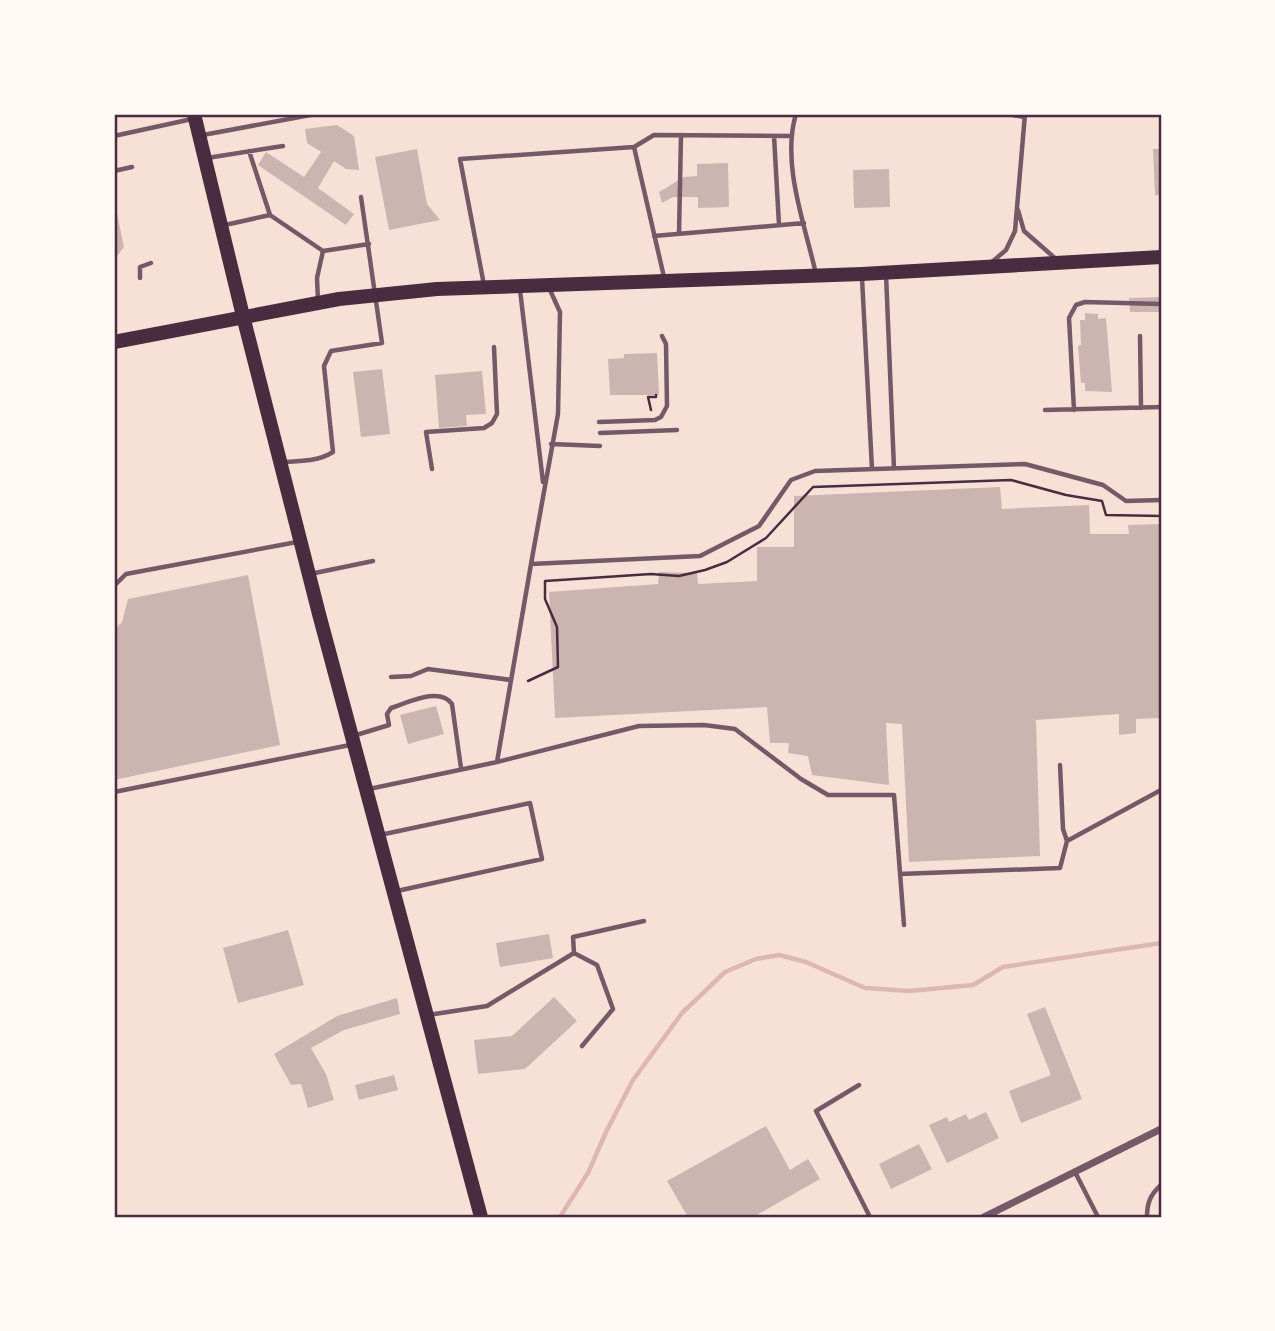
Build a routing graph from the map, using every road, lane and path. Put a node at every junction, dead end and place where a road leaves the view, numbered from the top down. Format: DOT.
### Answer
graph roads {
  1 [pos="316,114"];
  2 [pos="796,114"];
  3 [pos="1007,114"];
  4 [pos="194,116"];
  5 [pos="1025,116"];
  6 [pos="681,135"];
  7 [pos="114,136"];
  8 [pos="199,136"];
  9 [pos="774,136"];
  10 [pos="791,136"];
  11 [pos="282,146"];
  12 [pos="634,147"];
  13 [pos="249,151"];
  14 [pos="204,158"];
  15 [pos="132,167"];
  16 [pos="114,171"];
  17 [pos="361,197"];
  18 [pos="1017,205"];
  19 [pos="270,215"];
  20 [pos="804,223"];
  21 [pos="779,225"];
  22 [pos="220,226"];
  23 [pos="679,234"];
  24 [pos="654,236"];
  25 [pos="369,244"];
  26 [pos="323,251"];
  27 [pos="1161,257"];
  28 [pos="151,263"];
  29 [pos="1061,263"];
  30 [pos="986,268"];
  31 [pos="886,272"];
  32 [pos="862,274"];
  33 [pos="816,275"];
  34 [pos="140,278"];
  35 [pos="665,281"];
  36 [pos="519,285"];
  37 [pos="548,285"];
  38 [pos="484,286"];
  39 [pos="375,295"];
  40 [pos="318,303"];
  41 [pos="1161,304"];
  42 [pos="243,316"];
  43 [pos="662,336"];
  44 [pos="1140,336"];
  45 [pos="114,342"];
  46 [pos="494,346"];
  47 [pos="656,395"];
  48 [pos="1161,407"];
  49 [pos="1142,408"];
  50 [pos="1045,410"];
  51 [pos="1074,410"];
  52 [pos="665,412"];
  53 [pos="599,422"];
  54 [pos="677,430"];
  55 [pos="600,433"];
  56 [pos="551,444"];
  57 [pos="600,446"];
  58 [pos="280,462"];
  59 [pos="432,469"];
  60 [pos="872,469"];
  61 [pos="894,469"];
  62 [pos="544,487"];
  63 [pos="1161,500"];
  64 [pos="1161,516"];
  65 [pos="301,542"];
  66 [pos="373,561"];
  67 [pos="531,564"];
  68 [pos="309,574"];
  69 [pos="114,586"];
  70 [pos="391,677"];
  71 [pos="511,680"];
  72 [pos="528,681"];
  73 [pos="354,740"];
  74 [pos="497,762"];
  75 [pos="1060,765"];
  76 [pos="461,768"];
  77 [pos="367,789"];
  78 [pos="1161,790"];
  79 [pos="114,792"];
  80 [pos="379,835"];
  81 [pos="1067,841"];
  82 [pos="900,874"];
  83 [pos="394,891"];
  84 [pos="644,921"];
  85 [pos="904,925"];
  86 [pos="574,953"];
  87 [pos="427,1015"];
  88 [pos="582,1046"];
  89 [pos="859,1085"];
  90 [pos="1161,1129"];
  91 [pos="1075,1172"];
  92 [pos="1161,1185"];
  93 [pos="481,1217"];
  94 [pos="870,1217"];
  95 [pos="984,1217"];
  96 [pos="1098,1217"];
  97 [pos="1147,1217"];
  1 -- 8 [label="lane"];
  2 -- 10 [label="lane"];
  3 -- 5 [label="lane"];
  4 -- 7 [label="lane"];
  4 -- 8 [label="main road"];
  5 -- 18 [label="lane"];
  6 -- 9 [label="lane"];
  6 -- 12 [label="lane"];
  6 -- 23 [label="lane"];
  8 -- 14 [label="main road"];
  9 -- 10 [label="lane"];
  9 -- 21 [label="lane"];
  10 -- 20 [label="lane"];
  11 -- 13 [label="lane"];
  12 -- 24 [label="lane"];
  12 -- 38 [label="lane"];
  13 -- 14 [label="lane"];
  13 -- 19 [label="lane"];
  14 -- 22 [label="main road"];
  15 -- 16 [label="lane"];
  17 -- 25 [label="lane"];
  18 -- 29 [label="lane"];
  18 -- 30 [label="lane"];
  19 -- 22 [label="lane"];
  19 -- 26 [label="lane"];
  20 -- 21 [label="lane"];
  20 -- 33 [label="lane"];
  21 -- 23 [label="lane"];
  22 -- 42 [label="main road"];
  23 -- 24 [label="lane"];
  24 -- 35 [label="lane"];
  25 -- 26 [label="lane"];
  25 -- 39 [label="lane"];
  26 -- 40 [label="lane"];
  27 -- 29 [label="main road"];
  28 -- 34 [label="lane"];
  29 -- 30 [label="main road"];
  30 -- 31 [label="main road"];
  31 -- 32 [label="main road"];
  31 -- 61 [label="lane"];
  32 -- 33 [label="main road"];
  32 -- 60 [label="lane"];
  33 -- 35 [label="main road"];
  35 -- 37 [label="main road"];
  36 -- 37 [label="main road"];
  36 -- 38 [label="main road"];
  36 -- 62 [label="lane"];
  37 -- 56 [label="lane"];
  38 -- 39 [label="main road"];
  39 -- 40 [label="main road"];
  39 -- 58 [label="lane"];
  40 -- 42 [label="main road"];
  41 -- 51 [label="lane"];
  42 -- 45 [label="main road"];
  42 -- 58 [label="main road"];
  43 -- 52 [label="lane"];
  44 -- 49 [label="lane"];
  46 -- 59 [label="lane"];
  47 -- 52 [label="path"];
  48 -- 49 [label="lane"];
  49 -- 51 [label="lane"];
  50 -- 51 [label="lane"];
  52 -- 53 [label="lane"];
  54 -- 55 [label="lane"];
  56 -- 57 [label="lane"];
  56 -- 62 [label="lane"];
  58 -- 65 [label="main road"];
  60 -- 61 [label="lane"];
  60 -- 67 [label="lane"];
  61 -- 63 [label="lane"];
  62 -- 67 [label="lane"];
  64 -- 72 [label="path"];
  65 -- 68 [label="main road"];
  65 -- 69 [label="lane"];
  66 -- 68 [label="lane"];
  67 -- 71 [label="lane"];
  68 -- 73 [label="main road"];
  70 -- 71 [label="lane"];
  71 -- 74 [label="lane"];
  73 -- 76 [label="lane"];
  73 -- 77 [label="main road"];
  73 -- 79 [label="lane"];
  74 -- 76 [label="lane"];
  74 -- 82 [label="lane"];
  75 -- 81 [label="lane"];
  76 -- 77 [label="lane"];
  77 -- 80 [label="main road"];
  78 -- 81 [label="lane"];
  80 -- 83 [label="main road"];
  80 -- 83 [label="lane"];
  81 -- 82 [label="lane"];
  82 -- 85 [label="lane"];
  83 -- 87 [label="main road"];
  84 -- 86 [label="lane"];
  86 -- 87 [label="lane"];
  86 -- 88 [label="lane"];
  87 -- 93 [label="main road"];
  89 -- 94 [label="lane"];
  90 -- 91 [label="street"];
  91 -- 95 [label="street"];
  91 -- 96 [label="lane"];
  92 -- 97 [label="lane"];
}
